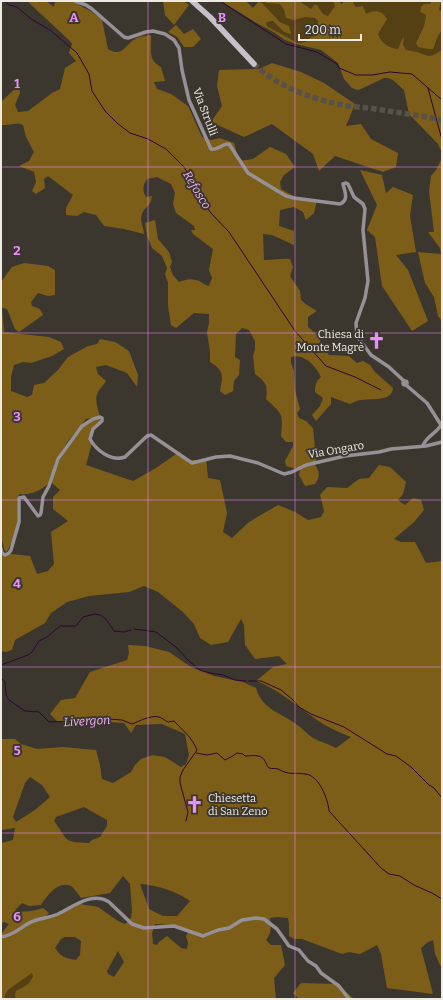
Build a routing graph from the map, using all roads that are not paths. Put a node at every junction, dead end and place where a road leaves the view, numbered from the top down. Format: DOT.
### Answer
graph roads {
  1 [pos="75,1"];
  2 [pos="192,1"];
  3 [pos="254,64"];
  4 [pos="442,442"];
  5 [pos="423,446"];
  6 [pos="1,549"];
  7 [pos="1,937"];
  8 [pos="349,999"];
  1 -- 5 [label="street, Via Strulli"];
  2 -- 3 [label="highway"];
  4 -- 5 [label="street, Via Ongaro"];
  5 -- 6 [label="street, Via Ongaro"];
  7 -- 8 [label="street"];
}
